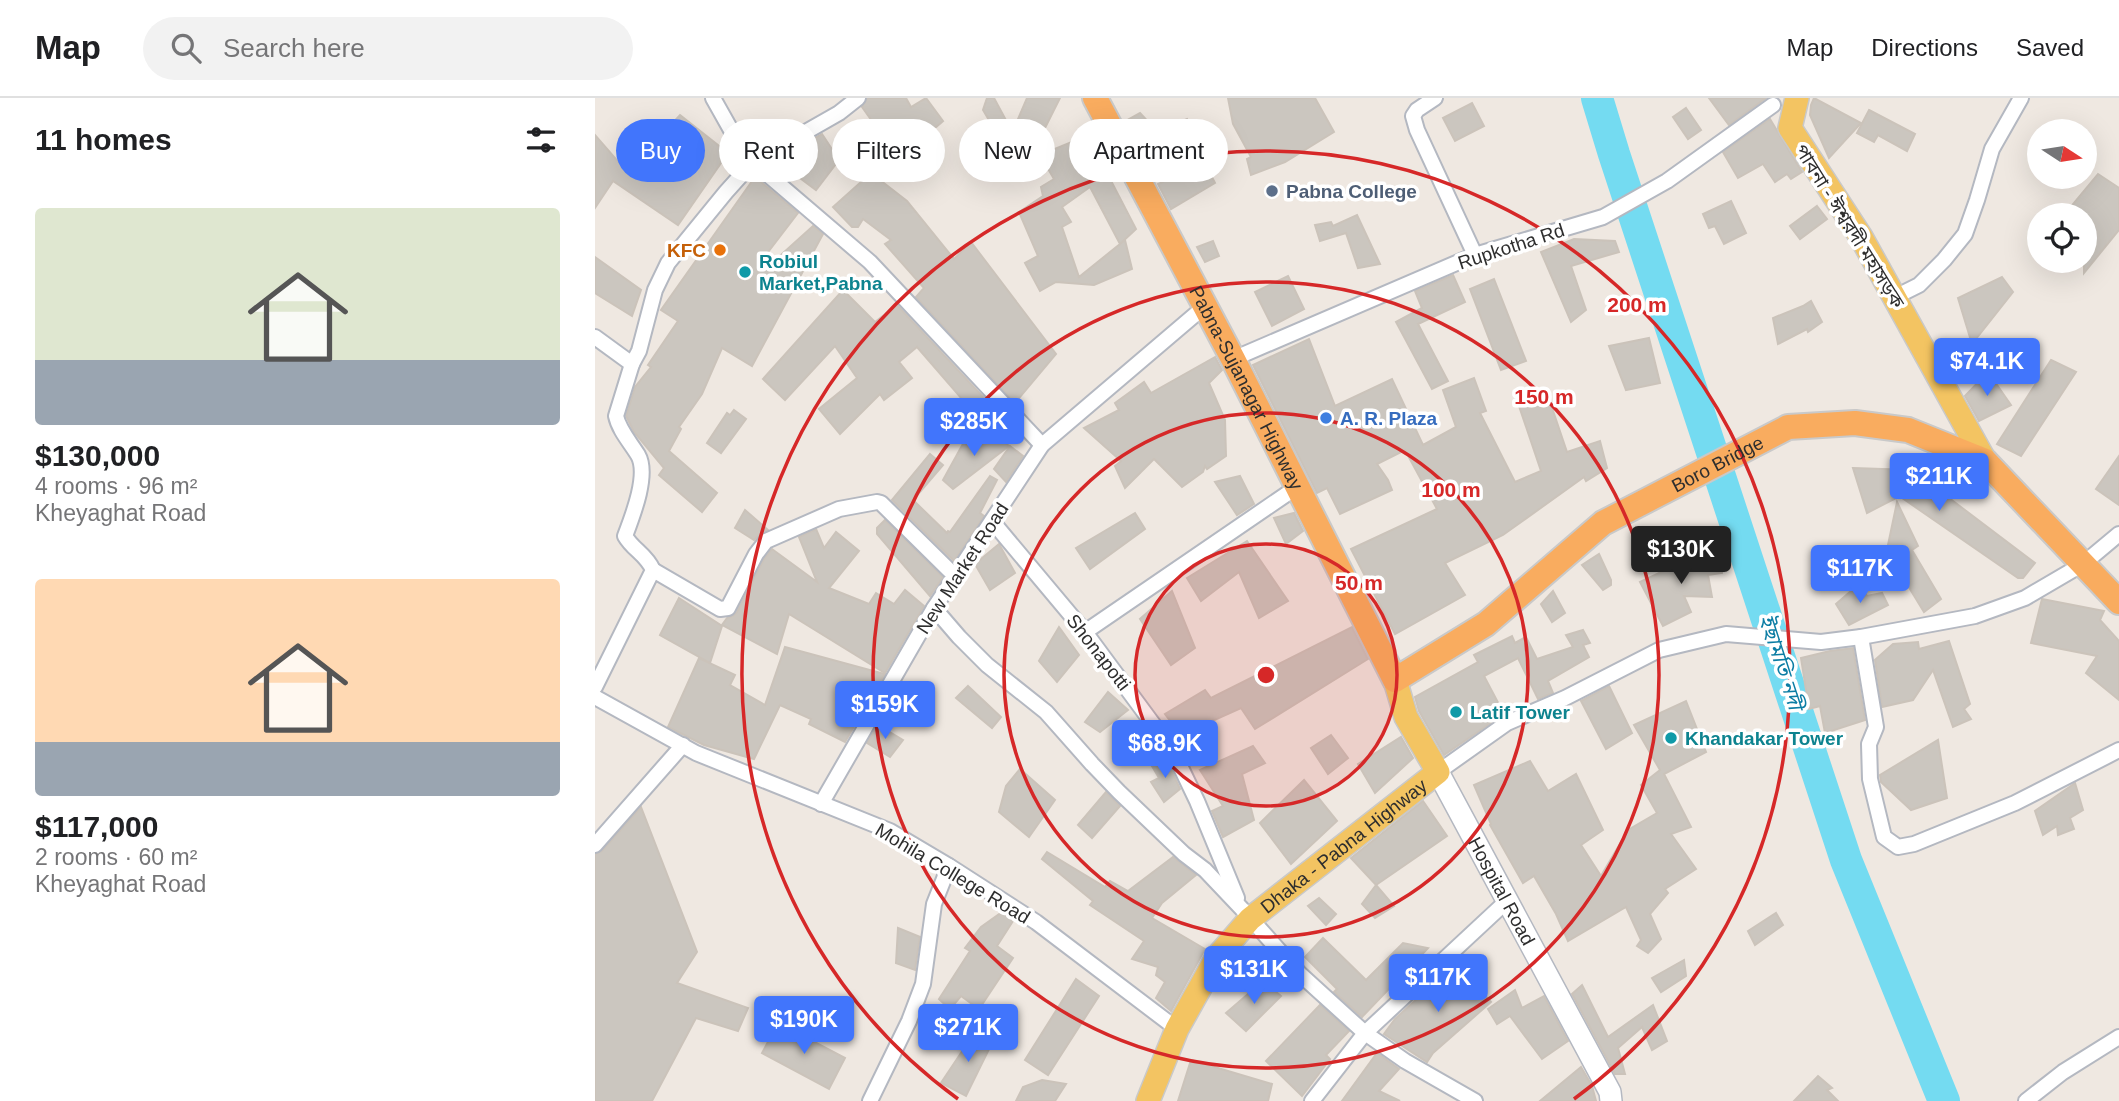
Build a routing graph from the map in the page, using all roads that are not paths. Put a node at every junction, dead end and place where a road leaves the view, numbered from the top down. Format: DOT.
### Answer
graph roads {
  1 [pos="713,98"];
  2 [pos="858,98"];
  3 [pos="1095,98"];
  4 [pos="1435,98"];
  5 [pos="1797,98"];
  6 [pos="2021,98"];
  7 [pos="1770,102"];
  8 [pos="725,119"];
  9 [pos="818,125"];
  10 [pos="1790,128"];
  11 [pos="736,182"];
  12 [pos="776,182"];
  13 [pos="1475,255"];
  14 [pos="1895,297"];
  15 [pos="1204,307"];
  16 [pos="595,337"];
  17 [pos="1233,359"];
  18 [pos="632,364"];
  19 [pos="1042,445"];
  20 [pos="1985,461"];
  21 [pos="1297,487"];
  22 [pos="992,521"];
  23 [pos="2119,534"];
  24 [pos="2083,564"];
  25 [pos="653,570"];
  26 [pos="955,576"];
  27 [pos="2119,602"];
  28 [pos="934,608"];
  29 [pos="1085,632"];
  30 [pos="1861,637"];
  31 [pos="1395,680"];
  32 [pos="595,687"];
  33 [pos="595,696"];
  34 [pos="683,745"];
  35 [pos="2119,750"];
  36 [pos="1438,772"];
  37 [pos="821,804"];
  38 [pos="595,845"];
  39 [pos="949,866"];
  40 [pos="1508,900"];
  41 [pos="1246,914"];
  42 [pos="1177,1029"];
  43 [pos="1365,1032"];
  44 [pos="2119,1037"];
  45 [pos="870,1101"];
  46 [pos="1148,1101"];
  47 [pos="1312,1101"];
  48 [pos="1475,1101"];
  49 [pos="1612,1101"];
  50 [pos="2026,1101"];
  1 -- 8 [label="street"];
  2 -- 9 [label="street"];
  3 -- 15 [label="highway, Pabna-Sujanagar Highway"];
  4 -- 13 [label="street"];
  5 -- 10 [label="main road, পাবনা - ঈশ্বরদী মহাসড়ক"];
  6 -- 14 [label="street"];
  7 -- 10 [label="street"];
  7 -- 13 [label="street, Rupkotha Rd"];
  10 -- 14 [label="main road, পাবনা - ঈশ্বরদী মহাসড়ক"];
  11 -- 18 [label="street"];
  12 -- 19 [label="street"];
  13 -- 17 [label="street, Rupkotha Rd"];
  14 -- 20 [label="main road, পাবনা - ঈশ্বরদী মহাসড়ক"];
  15 -- 17 [label="highway, Pabna-Sujanagar Highway"];
  15 -- 19 [label="street, New Market Road"];
  16 -- 18 [label="street"];
  17 -- 21 [label="highway, Pabna-Sujanagar Highway"];
  18 -- 25 [label="street"];
  19 -- 22 [label="street, New Market Road"];
  20 -- 24 [label="highway"];
  20 -- 31 [label="highway, Boro Bridge"];
  21 -- 29 [label="street"];
  21 -- 31 [label="highway, Pabna-Sujanagar Highway"];
  22 -- 26 [label="street, New Market Road"];
  22 -- 29 [label="street, Shonapotti"];
  23 -- 24 [label="street"];
  24 -- 27 [label="highway"];
  24 -- 30 [label="street"];
  25 -- 26 [label="street"];
  25 -- 32 [label="street"];
  26 -- 28 [label="street, New Market Road"];
  28 -- 37 [label="street, New Market Road"];
  28 -- 41 [label="street"];
  29 -- 41 [label="street, Shonapotti"];
  30 -- 35 [label="street"];
  30 -- 36 [label="street"];
  31 -- 36 [label="main road, Hospital Road"];
  33 -- 34 [label="street, Mohila College Road"];
  34 -- 37 [label="street, Mohila College Road"];
  34 -- 38 [label="street"];
  36 -- 40 [label="main road, Hospital Road"];
  36 -- 41 [label="main road, Dhaka - Pabna Highway"];
  37 -- 39 [label="street, Mohila College Road"];
  39 -- 42 [label="street, Mohila College Road"];
  39 -- 45 [label="street"];
  40 -- 43 [label="street"];
  40 -- 49 [label="main road, Hospital Road"];
  41 -- 42 [label="main road, Dhaka - Pabna Highway"];
  41 -- 43 [label="street"];
  42 -- 46 [label="main road, Dhaka - Pabna Highway"];
  43 -- 47 [label="street"];
  43 -- 48 [label="street"];
  44 -- 50 [label="street"];
}
